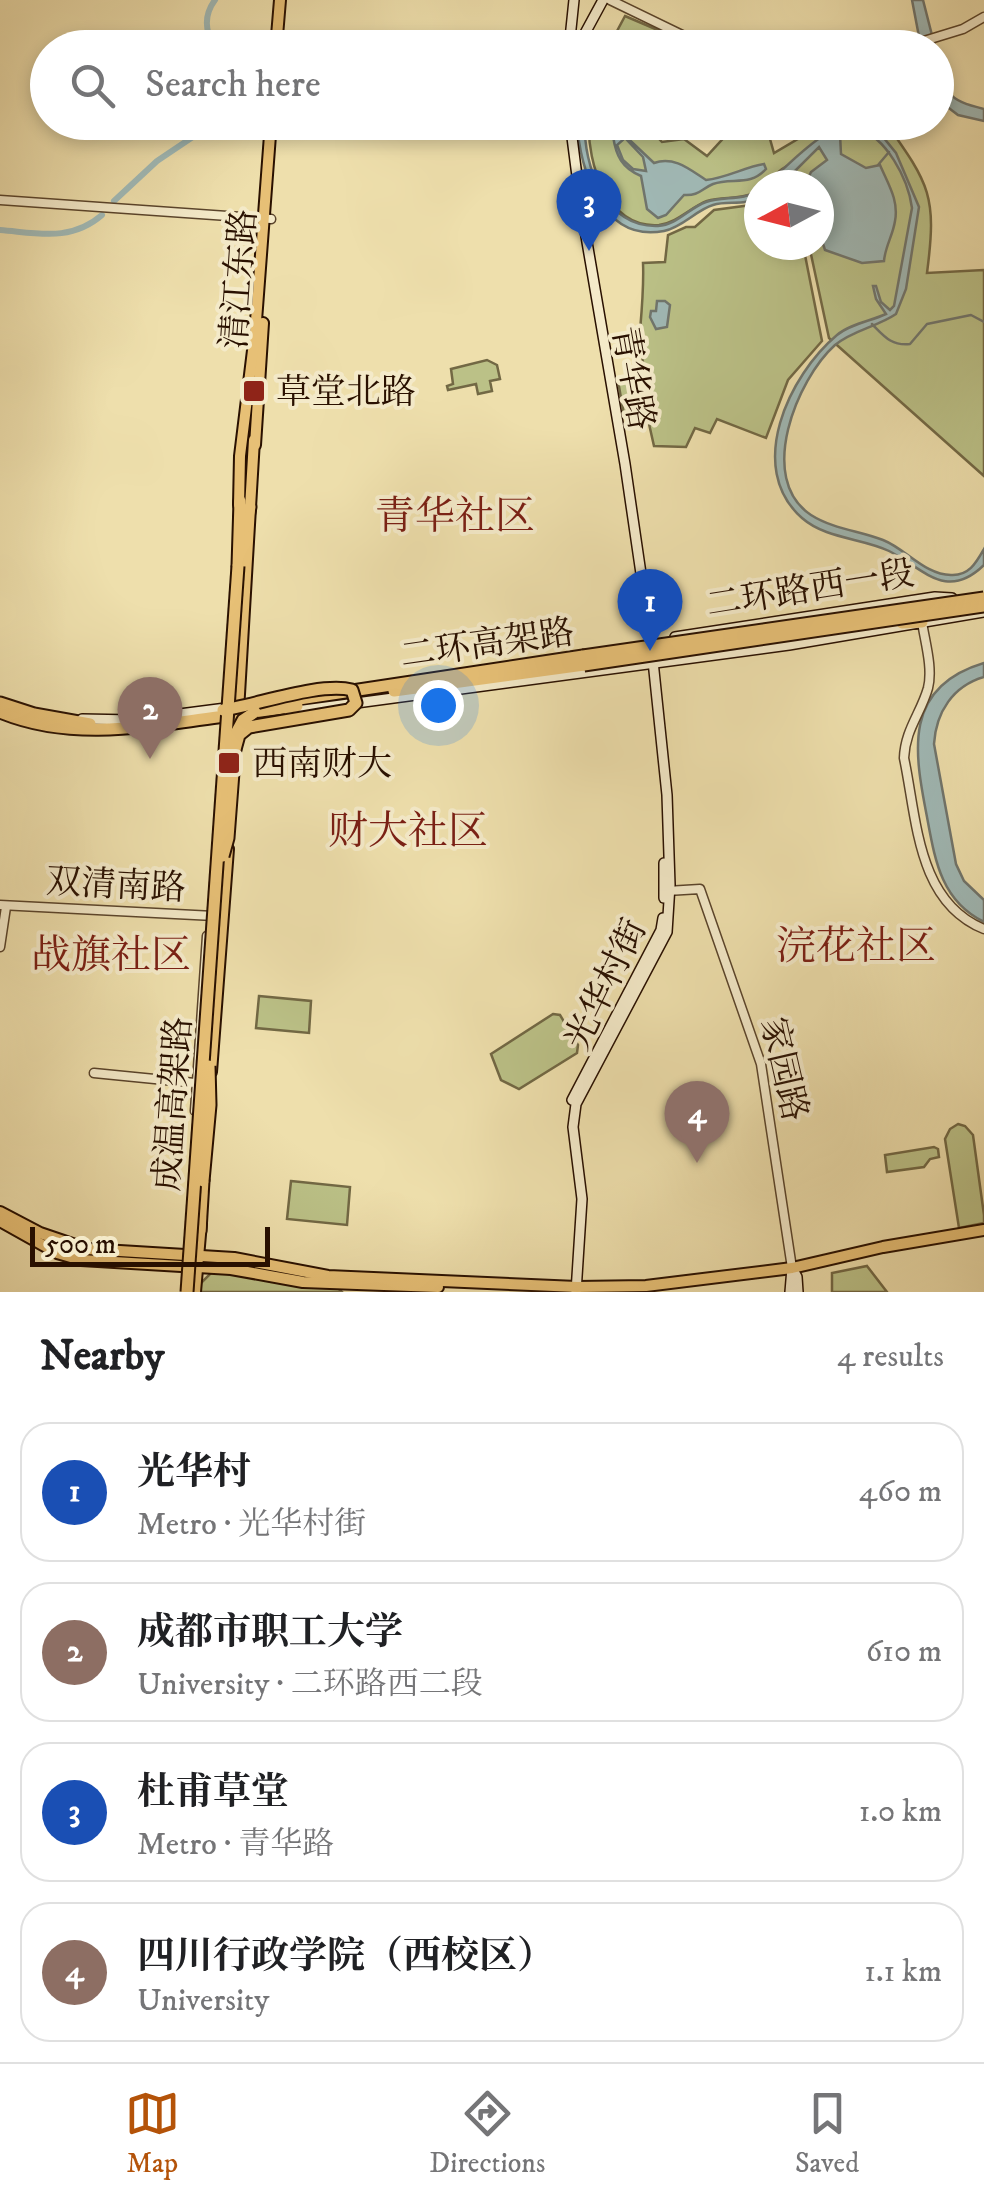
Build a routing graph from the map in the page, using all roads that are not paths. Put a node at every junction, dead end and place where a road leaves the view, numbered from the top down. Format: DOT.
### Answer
graph roads {
  1 [pos="283,0"];
  2 [pos="574,0"];
  3 [pos="608,0"];
  4 [pos="984,17"];
  5 [pos="280,30"];
  6 [pos="570,30"];
  7 [pos="586,30"];
  8 [pos="671,30"];
  9 [pos="954,31"];
  10 [pos="273,140"];
  11 [pos="570,140"];
  12 [pos="0,200"];
  13 [pos="268,219"];
  14 [pos="245,504"];
  15 [pos="240,566"];
  16 [pos="984,595"];
  17 [pos="946,598"];
  18 [pos="984,609"];
  19 [pos="922,622"];
  20 [pos="746,637"];
  21 [pos="648,642"];
  22 [pos="651,662"];
  23 [pos="0,700"];
  24 [pos="255,712"];
  25 [pos="234,713"];
  26 [pos="0,714"];
  27 [pos="234,753"];
  28 [pos="223,856"];
  29 [pos="667,891"];
  30 [pos="3,906"];
  31 [pos="217,915"];
  32 [pos="984,929"];
  33 [pos="211,931"];
  34 [pos="0,948"];
  35 [pos="210,1063"];
  36 [pos="94,1073"];
  37 [pos="196,1084"];
  38 [pos="194,1126"];
  39 [pos="0,1212"];
  40 [pos="0,1221"];
  41 [pos="200,1231"];
  42 [pos="984,1233"];
  43 [pos="39,1236"];
  44 [pos="198,1256"];
  45 [pos="148,1257"];
  46 [pos="185,1259"];
  47 [pos="214,1262"];
  48 [pos="793,1272"];
  49 [pos="328,1279"];
  50 [pos="574,1290"];
  51 [pos="189,1292"];
  52 [pos="548,1292"];
  53 [pos="638,1292"];
  54 [pos="790,1292"];
  55 [pos="798,1292"];
  1 -- 5 [label="main road"];
  2 -- 6 [label="main road"];
  3 -- 7 [label="main road"];
  3 -- 8 [label="street"];
  4 -- 9 [label="street"];
  10 -- 13 [label="main road, 清江东路"];
  11 -- 21 [label="main road, 青华路"];
  12 -- 13 [label="street"];
  13 -- 14 [label="main road, 清江东路"];
  14 -- 15 [label="highway, 成温高架路"];
  14 -- 25 [label="main road, 清江东路"];
  15 -- 28 [label="highway, 成温高架路, bridge"];
  15 -- 33 [label="highway, 成温高架路, bridge"];
  16 -- 17 [label="main road, 二环路西一段"];
  16 -- 20 [label="highway, 二环高架路, bridge"];
  17 -- 20 [label="highway, bridge"];
  17 -- 21 [label="main road, 二环路西一段"];
  18 -- 19 [label="main road, 二环路西一段"];
  18 -- 20 [label="highway, 二环高架路, bridge"];
  19 -- 20 [label="highway, bridge"];
  19 -- 22 [label="main road, 二环路西一段"];
  19 -- 32 [label="street"];
  20 -- 24 [label="highway, 二环高架路, bridge"];
  20 -- 25 [label="highway, 二环高架路, bridge"];
  21 -- 22 [label="main road, 光华村街"];
  21 -- 25 [label="main road, 二环路西一段"];
  22 -- 25 [label="main road, 二环路西一段"];
  22 -- 29 [label="main road, 光华村街"];
  23 -- 25 [label="main road"];
  23 -- 25 [label="highway, 二环高架路"];
  24 -- 26 [label="highway, 二环高架路, bridge"];
  24 -- 27 [label="highway, bridge"];
  25 -- 26 [label="main road"];
  25 -- 27 [label="highway, bridge"];
  25 -- 31 [label="main road, 清江东路"];
  27 -- 28 [label="highway, bridge"];
  28 -- 35 [label="highway, 成温高架路, bridge"];
  29 -- 48 [label="street, 家园路"];
  29 -- 50 [label="main road, 光华村街"];
  30 -- 31 [label="street, 双清南路"];
  30 -- 34 [label="street"];
  31 -- 35 [label="main road"];
  31 -- 37 [label="street"];
  31 -- 38 [label="main road"];
  33 -- 37 [label="highway, bridge"];
  33 -- 51 [label="highway, 成温高架路, bridge"];
  35 -- 41 [label="main road"];
  35 -- 41 [label="highway, bridge"];
  35 -- 44 [label="street"];
  35 -- 51 [label="highway, 成温高架路, bridge"];
  36 -- 37 [label="street"];
  37 -- 38 [label="highway"];
  38 -- 46 [label="main road"];
  39 -- 43 [label="main road"];
  40 -- 43 [label="main road"];
  41 -- 44 [label="main road"];
  42 -- 48 [label="main road"];
  43 -- 45 [label="main road"];
  43 -- 46 [label="main road"];
  44 -- 46 [label="main road"];
  44 -- 49 [label="main road"];
  44 -- 51 [label="main road"];
  46 -- 51 [label="main road"];
  47 -- 49 [label="main road"];
  48 -- 50 [label="main road"];
  48 -- 53 [label="main road"];
  48 -- 54 [label="main road"];
  48 -- 55 [label="main road"];
  49 -- 50 [label="main road"];
  49 -- 52 [label="main road"];
}
